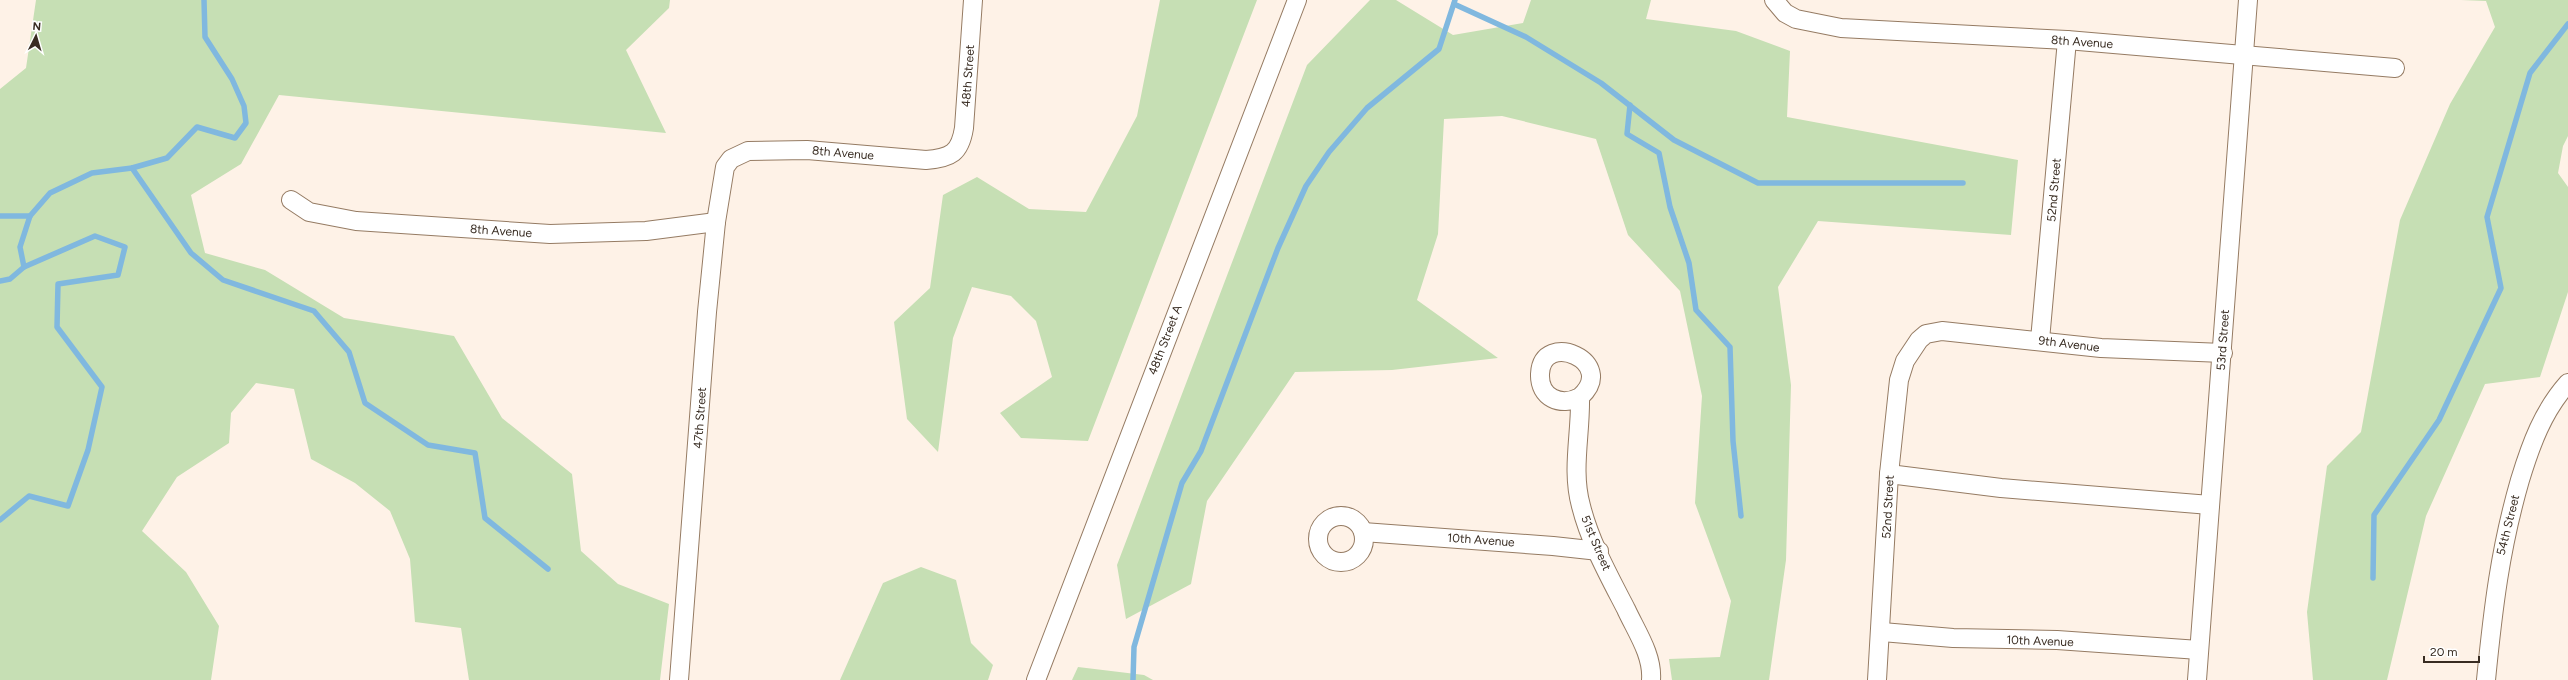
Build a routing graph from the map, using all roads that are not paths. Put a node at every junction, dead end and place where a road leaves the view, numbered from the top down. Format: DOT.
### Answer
graph roads {
  1 [pos="973,0"];
  2 [pos="1297,0"];
  3 [pos="2248,0"];
  4 [pos="1775,1"];
  5 [pos="2067,40"];
  6 [pos="2244,55"];
  7 [pos="2395,68"];
  8 [pos="956,151"];
  9 [pos="731,159"];
  10 [pos="290,200"];
  11 [pos="716,222"];
  12 [pos="1919,340"];
  13 [pos="2040,340"];
  14 [pos="2222,353"];
  15 [pos="2568,383"];
  16 [pos="1580,397"];
  17 [pos="1889,474"];
  18 [pos="2210,505"];
  19 [pos="1363,532"];
  20 [pos="1599,551"];
  21 [pos="1882,632"];
  22 [pos="2199,650"];
  23 [pos="679,680"];
  24 [pos="1036,680"];
  25 [pos="1651,680"];
  26 [pos="1878,680"];
  27 [pos="2197,680"];
  28 [pos="2486,680"];
  1 -- 8 [label="street, 48th Street"];
  2 -- 24 [label="street, 48th Street A"];
  3 -- 6 [label="street, 53rd Street"];
  4 -- 5 [label="street, 8th Avenue"];
  5 -- 6 [label="street, 8th Avenue"];
  5 -- 13 [label="street, 52nd Street"];
  6 -- 7 [label="street, 8th Avenue"];
  6 -- 14 [label="street, 53rd Street"];
  8 -- 9 [label="street, 8th Avenue"];
  9 -- 11 [label="street, 47th Street"];
  10 -- 11 [label="street, 8th Avenue"];
  11 -- 23 [label="street, 47th Street"];
  12 -- 13 [label="street, 9th Avenue"];
  12 -- 17 [label="street, 52nd Street"];
  13 -- 14 [label="street, 9th Avenue"];
  14 -- 18 [label="street, 53rd Street"];
  15 -- 28 [label="street, 54th Street"];
  16 -- 20 [label="street, 51st Street"];
  17 -- 18 [label="street"];
  17 -- 21 [label="street, 52nd Street"];
  18 -- 22 [label="street, 53rd Street"];
  19 -- 20 [label="street, 10th Avenue"];
  20 -- 25 [label="street, 51st Street"];
  21 -- 22 [label="street, 10th Avenue"];
  21 -- 26 [label="street, 52nd Street"];
  22 -- 27 [label="street, 53rd Street"];
}
